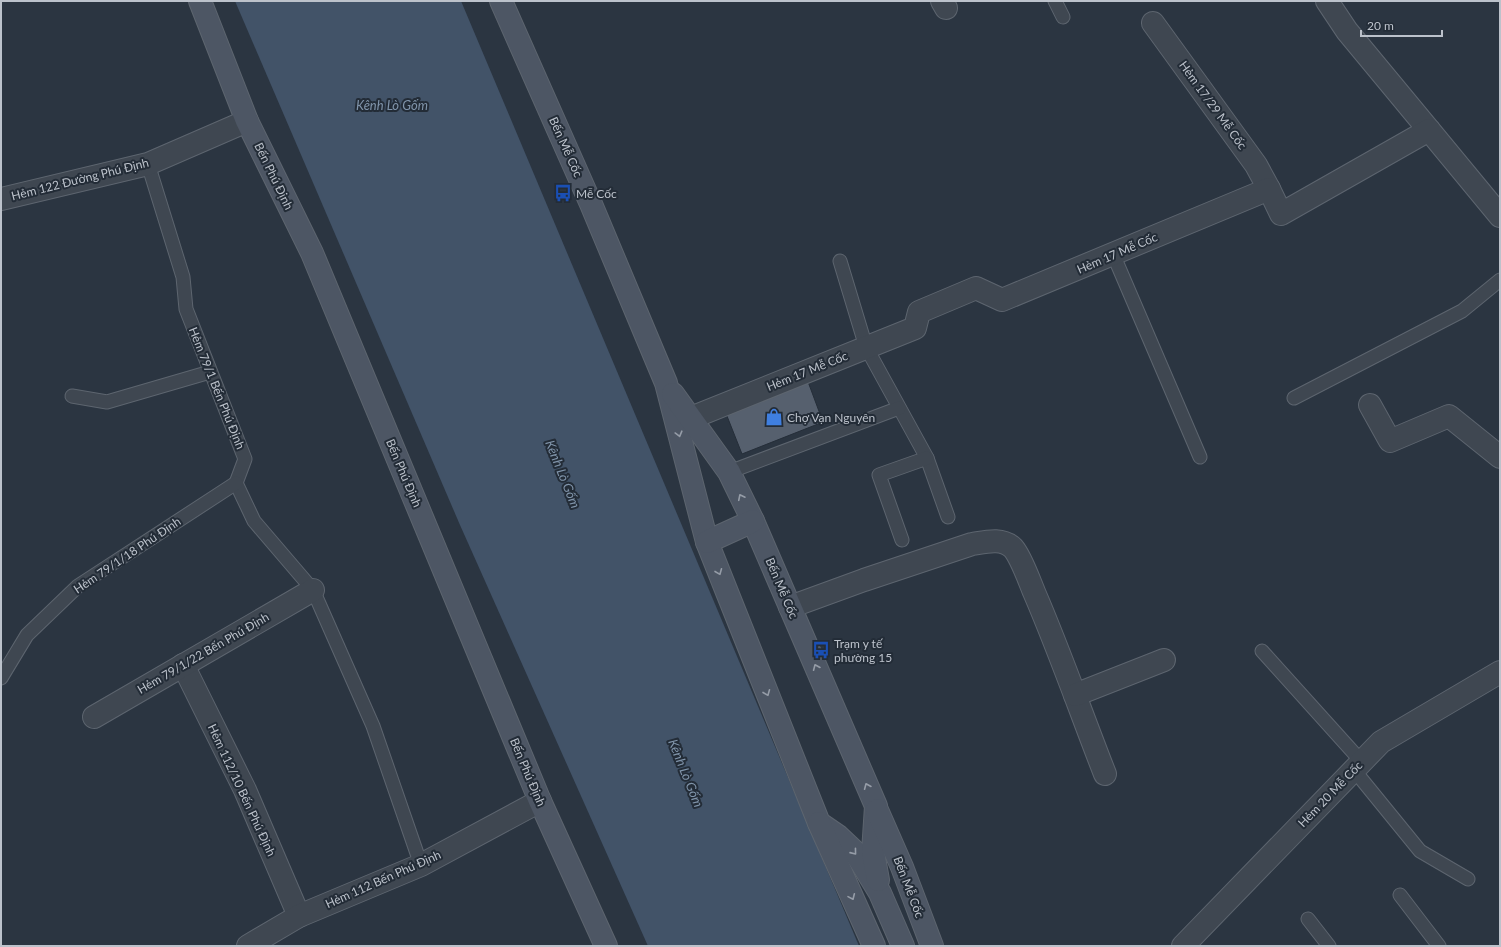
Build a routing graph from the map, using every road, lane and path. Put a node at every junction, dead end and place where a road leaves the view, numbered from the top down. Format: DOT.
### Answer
graph roads {
  1 [pos="200,1"];
  2 [pos="501,1"];
  3 [pos="1055,1"];
  4 [pos="1327,1"];
  5 [pos="1063,17"];
  6 [pos="1153,23"];
  7 [pos="247,120"];
  8 [pos="1429,130"];
  9 [pos="148,164"];
  10 [pos="1269,189"];
  11 [pos="1,199"];
  12 [pos="1500,216"];
  13 [pos="1113,254"];
  14 [pos="840,260"];
  15 [pos="1500,280"];
  16 [pos="866,347"];
  17 [pos="210,372"];
  18 [pos="666,383"];
  19 [pos="72,396"];
  20 [pos="1294,398"];
  21 [pos="1370,405"];
  22 [pos="899,408"];
  23 [pos="691,418"];
  24 [pos="1200,457"];
  25 [pos="1500,457"];
  26 [pos="927,458"];
  27 [pos="729,472"];
  28 [pos="236,483"];
  29 [pos="948,517"];
  30 [pos="753,521"];
  31 [pos="902,540"];
  32 [pos="707,542"];
  33 [pos="313,590"];
  34 [pos="790,608"];
  35 [pos="1262,650"];
  36 [pos="1164,660"];
  37 [pos="183,665"];
  38 [pos="1500,672"];
  39 [pos="1,678"];
  40 [pos="1074,695"];
  41 [pos="94,717"];
  42 [pos="1358,766"];
  43 [pos="1105,774"];
  44 [pos="540,800"];
  45 [pos="876,806"];
  46 [pos="819,823"];
  47 [pos="421,865"];
  48 [pos="1468,878"];
  49 [pos="880,893"];
  50 [pos="1400,895"];
  51 [pos="299,916"];
  52 [pos="1308,919"];
  53 [pos="248,946"];
  54 [pos="606,946"];
  55 [pos="874,946"];
  56 [pos="903,946"];
  57 [pos="932,946"];
  58 [pos="1183,946"];
  59 [pos="1329,946"];
  60 [pos="1440,946"];
  1 -- 7 [label="street, Bến Phú Định"];
  2 -- 18 [label="street, Bến Mễ Cốc"];
  3 -- 5 [label="lane"];
  4 -- 8 [label="street"];
  6 -- 10 [label="street, Hẻm 17/29 Mễ Cốc"];
  7 -- 9 [label="street, Hẻm 122 Đường Phú Định"];
  7 -- 44 [label="street, Bến Phú Định"];
  8 -- 10 [label="street"];
  8 -- 12 [label="street"];
  9 -- 11 [label="street, Hẻm 122 Đường Phú Định"];
  9 -- 17 [label="lane, Hẻm 79/1 Bến Phú Định"];
  10 -- 13 [label="street, Hẻm 17 Mễ Cốc"];
  13 -- 16 [label="street, Hẻm 17 Mễ Cốc"];
  13 -- 24 [label="lane"];
  14 -- 16 [label="lane"];
  15 -- 20 [label="lane"];
  16 -- 22 [label="lane"];
  16 -- 23 [label="street, Hẻm 17 Mễ Cốc"];
  17 -- 19 [label="lane"];
  17 -- 28 [label="lane, Hẻm 79/1 Bến Phú Định"];
  18 -- 23 [label="street, Bến Mễ Cốc"];
  18 -- 32 [label="street, Bến Mễ Cốc, one-way"];
  21 -- 25 [label="street"];
  22 -- 26 [label="lane"];
  22 -- 27 [label="lane"];
  23 -- 27 [label="street, Bến Mễ Cốc"];
  26 -- 29 [label="lane"];
  26 -- 31 [label="lane"];
  30 -- 27 [label="street, Bến Mễ Cốc, one-way"];
  28 -- 33 [label="lane"];
  28 -- 39 [label="lane, Hẻm 79/1/18 Phú Định"];
  30 -- 32 [label="street"];
  30 -- 34 [label="street, Bến Mễ Cốc"];
  32 -- 46 [label="street, Bến Mễ Cốc, one-way"];
  33 -- 37 [label="street, Hẻm 79/1/22 Bến Phú Định"];
  33 -- 47 [label="lane"];
  34 -- 40 [label="street"];
  45 -- 34 [label="street, Bến Mễ Cốc, one-way"];
  35 -- 42 [label="lane"];
  36 -- 40 [label="street"];
  37 -- 41 [label="street, Hẻm 79/1/22 Bến Phú Định"];
  37 -- 51 [label="street, Hẻm 112/10 Bến Phú Định"];
  38 -- 42 [label="street, Hẻm 20 Mễ Cốc"];
  40 -- 43 [label="street"];
  42 -- 48 [label="lane"];
  42 -- 58 [label="street, Hẻm 20 Mễ Cốc"];
  44 -- 47 [label="street, Hẻm 112 Bến Phú Định"];
  44 -- 54 [label="street, Bến Phú Định"];
  45 -- 49 [label="street, Bến Mễ Cốc"];
  45 -- 57 [label="street, Bến Mễ Cốc"];
  46 -- 49 [label="street, one-way"];
  46 -- 55 [label="street, Bến Mễ Cốc, one-way"];
  47 -- 51 [label="street, Hẻm 112 Bến Phú Định"];
  49 -- 56 [label="street"];
  50 -- 60 [label="lane"];
  51 -- 53 [label="street, Hẻm 112 Bến Phú Định"];
  52 -- 59 [label="lane"];
}
